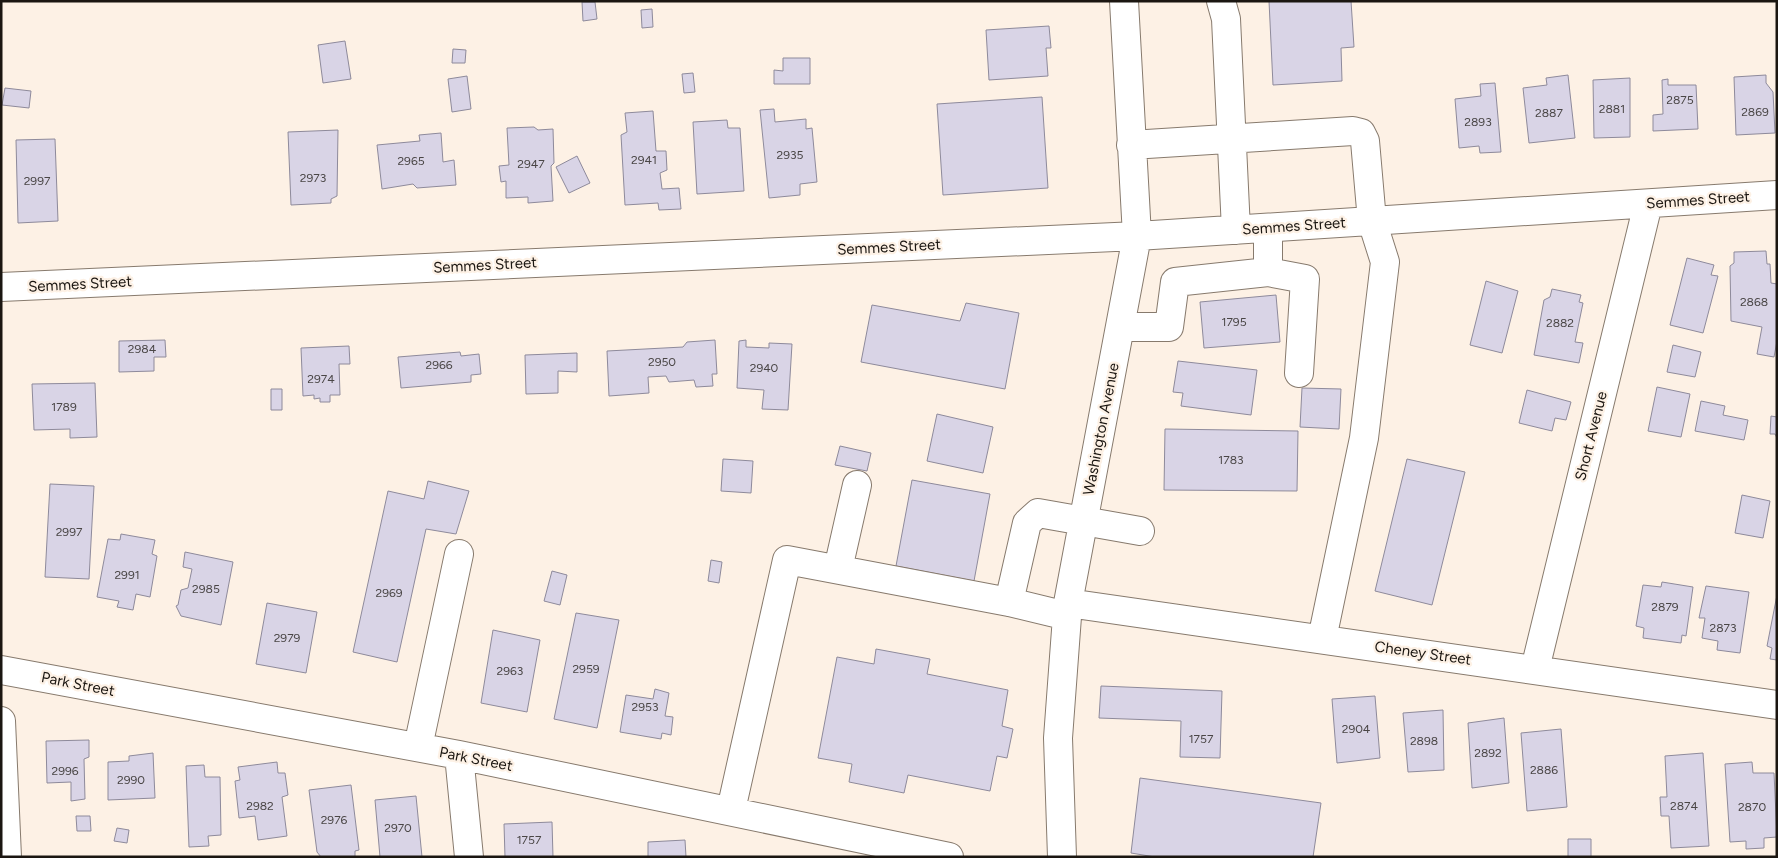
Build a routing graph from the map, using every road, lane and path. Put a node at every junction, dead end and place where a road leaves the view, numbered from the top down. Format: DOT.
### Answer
graph roads {
  1 [pos="1124,1"];
  2 [pos="1221,1"];
  3 [pos="1232,139"];
  4 [pos="1131,145"];
  5 [pos="1777,195"];
  6 [pos="1648,204"];
  7 [pos="1372,221"];
  8 [pos="1268,228"];
  9 [pos="1236,230"];
  10 [pos="1137,236"];
  11 [pos="1268,272"];
  12 [pos="1,287"];
  13 [pos="1120,327"];
  14 [pos="1299,373"];
  15 [pos="857,486"];
  16 [pos="1084,519"];
  17 [pos="1140,531"];
  18 [pos="459,554"];
  19 [pos="838,569"];
  20 [pos="1009,602"];
  21 [pos="1068,609"];
  22 [pos="1322,638"];
  23 [pos="1535,669"];
  24 [pos="1,670"];
  25 [pos="1777,705"];
  26 [pos="1,721"];
  27 [pos="418,747"];
  28 [pos="459,755"];
  29 [pos="731,810"];
  30 [pos="859,848"];
  31 [pos="7,857"];
  32 [pos="469,857"];
  33 [pos="949,857"];
  34 [pos="1062,857"];
  1 -- 4 [label="street, Washington Avenue"];
  2 -- 3 [label="street"];
  3 -- 4 [label="street"];
  3 -- 7 [label="street"];
  3 -- 9 [label="street"];
  4 -- 10 [label="street, Washington Avenue"];
  5 -- 6 [label="street, Semmes Street"];
  6 -- 7 [label="street, Semmes Street"];
  6 -- 23 [label="street, Short Avenue"];
  7 -- 8 [label="street, Semmes Street"];
  7 -- 22 [label="street"];
  8 -- 9 [label="street, Semmes Street"];
  8 -- 11 [label="street"];
  9 -- 10 [label="street, Semmes Street"];
  10 -- 12 [label="street, Semmes Street"];
  10 -- 13 [label="street, Washington Avenue"];
  11 -- 13 [label="street"];
  11 -- 14 [label="street"];
  13 -- 16 [label="street, Washington Avenue"];
  15 -- 19 [label="street"];
  16 -- 17 [label="street"];
  16 -- 20 [label="street"];
  16 -- 21 [label="street, Washington Avenue"];
  18 -- 27 [label="street"];
  19 -- 20 [label="street, Cheney Street"];
  19 -- 29 [label="street, Cheney Street"];
  20 -- 21 [label="street, Cheney Street"];
  21 -- 22 [label="street, Cheney Street"];
  21 -- 34 [label="street, Washington Avenue"];
  22 -- 23 [label="street, Cheney Street"];
  23 -- 25 [label="street, Cheney Street"];
  24 -- 27 [label="street, Park Street"];
  26 -- 31 [label="street"];
  27 -- 28 [label="street, Park Street"];
  28 -- 29 [label="street, Park Street"];
  28 -- 32 [label="street"];
  29 -- 30 [label="street, Park Street"];
  30 -- 33 [label="street, Park Street"];
}
